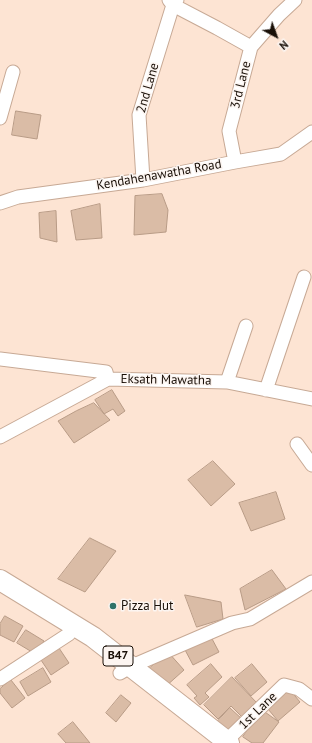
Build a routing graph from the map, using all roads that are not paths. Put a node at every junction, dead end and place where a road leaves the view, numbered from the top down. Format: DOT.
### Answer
graph roads {
  1 [pos="295,0"];
  2 [pos="173,2"];
  3 [pos="250,47"];
  4 [pos="14,72"];
  5 [pos="0,118"];
  6 [pos="311,135"];
  7 [pos="235,162"];
  8 [pos="143,180"];
  9 [pos="0,203"];
  10 [pos="304,277"];
  11 [pos="246,326"];
  12 [pos="0,359"];
  13 [pos="108,379"];
  14 [pos="227,382"];
  15 [pos="266,390"];
  16 [pos="312,399"];
  17 [pos="0,437"];
  18 [pos="298,444"];
  19 [pos="312,465"];
  20 [pos="0,580"];
  21 [pos="312,582"];
  22 [pos="0,594"];
  23 [pos="69,634"];
  24 [pos="126,669"];
  25 [pos="0,679"];
  26 [pos="312,699"];
  27 [pos="227,742"];
  28 [pos="206,743"];
  1 -- 3 [label="street, 3rd Lane"];
  2 -- 3 [label="street"];
  2 -- 8 [label="street, 2nd Lane"];
  3 -- 7 [label="street, 3rd Lane"];
  4 -- 5 [label="street"];
  6 -- 7 [label="street, Kendahenawatha Road"];
  7 -- 8 [label="street, Kendahenawatha Road"];
  8 -- 9 [label="street, Kendahenawatha Road"];
  10 -- 15 [label="street"];
  11 -- 14 [label="street"];
  12 -- 13 [label="street, Eksath Mawatha"];
  13 -- 14 [label="street, Eksath Mawatha"];
  13 -- 17 [label="street"];
  14 -- 15 [label="street, Eksath Mawatha"];
  15 -- 16 [label="street, Eksath Mawatha"];
  18 -- 19 [label="street"];
  20 -- 24 [label="main road, B47"];
  21 -- 24 [label="street"];
  22 -- 23 [label="main road, B47"];
  23 -- 24 [label="main road, B47"];
  23 -- 25 [label="street"];
  24 -- 27 [label="main road, B47"];
  24 -- 28 [label="main road, B47"];
  26 -- 27 [label="street, 1st Lane"];
}
